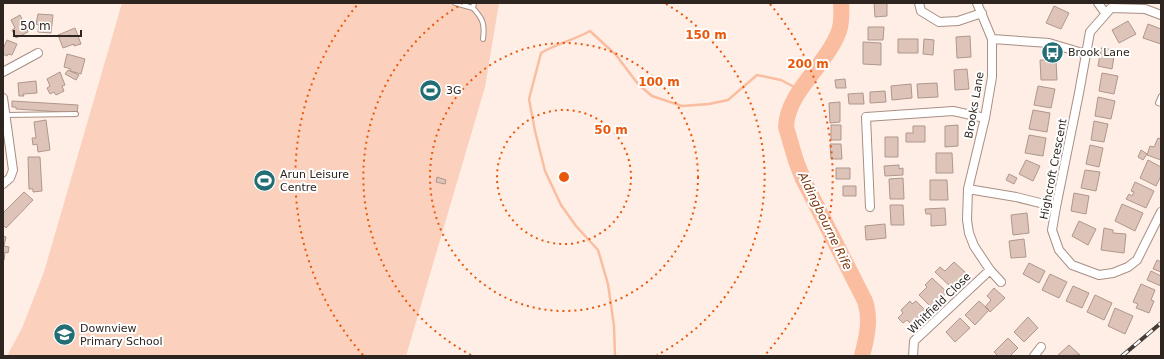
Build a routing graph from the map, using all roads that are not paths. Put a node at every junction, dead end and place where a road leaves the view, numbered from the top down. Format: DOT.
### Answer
graph roads {
  1 [pos="455,3"];
  2 [pos="919,3"];
  3 [pos="977,3"];
  4 [pos="1098,3"];
  5 [pos="474,5"];
  6 [pos="982,13"];
  7 [pos="1106,14"];
  8 [pos="1161,15"];
  9 [pos="483,39"];
  10 [pos="992,39"];
  11 [pos="38,53"];
  12 [pos="1086,54"];
  13 [pos="3,72"];
  14 [pos="1161,96"];
  15 [pos="3,98"];
  16 [pos="1161,104"];
  17 [pos="76,114"];
  18 [pos="6,115"];
  19 [pos="985,118"];
  20 [pos="3,184"];
  21 [pos="968,190"];
  22 [pos="870,207"];
  23 [pos="1056,207"];
  24 [pos="1161,212"];
  25 [pos="990,270"];
  26 [pos="1001,282"];
  27 [pos="1041,348"];
  28 [pos="913,356"];
  29 [pos="1034,356"];
  1 -- 5 [label="lane"];
  2 -- 6 [label="street"];
  3 -- 6 [label="street, Brooks Lane"];
  4 -- 7 [label="street"];
  5 -- 9 [label="lane"];
  6 -- 10 [label="street, Brooks Lane"];
  7 -- 8 [label="street"];
  7 -- 12 [label="street, Highcroft Crescent"];
  10 -- 12 [label="street"];
  10 -- 19 [label="street, Brooks Lane"];
  11 -- 13 [label="street"];
  12 -- 23 [label="street, Highcroft Crescent"];
  14 -- 16 [label="lane"];
  15 -- 18 [label="street"];
  17 -- 18 [label="lane"];
  18 -- 20 [label="street"];
  19 -- 21 [label="street, Brooks Lane"];
  19 -- 22 [label="street"];
  21 -- 23 [label="street"];
  21 -- 25 [label="street, Brooks Lane"];
  23 -- 24 [label="street, Highcroft Crescent"];
  25 -- 26 [label="street, Brooks Lane"];
  25 -- 28 [label="street, Whitfield Close"];
  27 -- 29 [label="street"];
}
